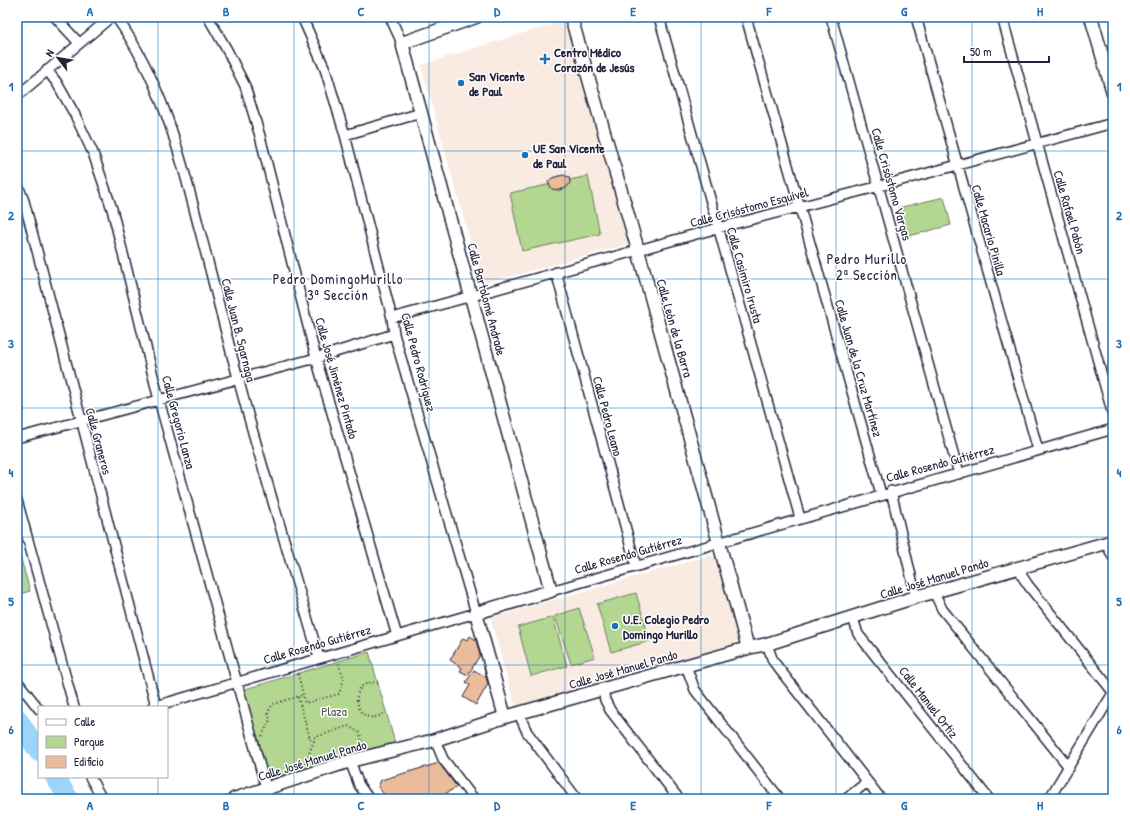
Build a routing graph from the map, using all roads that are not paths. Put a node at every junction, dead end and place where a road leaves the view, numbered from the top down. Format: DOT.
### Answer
graph roads {
  1 [pos="55,17"];
  2 [pos="111,17"];
  3 [pos="116,17"];
  4 [pos="208,17"];
  5 [pos="302,17"];
  6 [pos="390,17"];
  7 [pos="478,17"];
  8 [pos="571,17"];
  9 [pos="659,17"];
  10 [pos="746,17"];
  11 [pos="831,17"];
  12 [pos="916,17"];
  13 [pos="1002,17"];
  14 [pos="1091,17"];
  15 [pos="80,43"];
  16 [pos="402,43"];
  17 [pos="47,70"];
  18 [pos="1113,93"];
  19 [pos="17,96"];
  20 [pos="421,113"];
  21 [pos="1113,123"];
  22 [pos="345,135"];
  23 [pos="1038,144"];
  24 [pos="958,166"];
  25 [pos="17,183"];
  26 [pos="880,186"];
  27 [pos="800,207"];
  28 [pos="718,228"];
  29 [pos="638,250"];
  30 [pos="556,272"];
  31 [pos="472,295"];
  32 [pos="392,318"];
  33 [pos="394,334"];
  34 [pos="316,358"];
  35 [pos="238,379"];
  36 [pos="159,400"];
  37 [pos="1113,415"];
  38 [pos="81,421"];
  39 [pos="1113,428"];
  40 [pos="17,438"];
  41 [pos="1038,450"];
  42 [pos="959,474"];
  43 [pos="891,491"];
  44 [pos="881,494"];
  45 [pos="17,500"];
  46 [pos="800,518"];
  47 [pos="720,542"];
  48 [pos="1110,542"];
  49 [pos="1113,557"];
  50 [pos="636,566"];
  51 [pos="1020,567"];
  52 [pos="551,591"];
  53 [pos="934,592"];
  54 [pos="916,597"];
  55 [pos="476,613"];
  56 [pos="853,618"];
  57 [pos="397,636"];
  58 [pos="767,644"];
  59 [pos="748,648"];
  60 [pos="319,658"];
  61 [pos="686,666"];
  62 [pos="17,681"];
  63 [pos="237,682"];
  64 [pos="603,690"];
  65 [pos="1113,693"];
  66 [pos="74,706"];
  67 [pos="154,706"];
  68 [pos="38,708"];
  69 [pos="519,714"];
  70 [pos="505,717"];
  71 [pos="435,740"];
  72 [pos="350,762"];
  73 [pos="1069,767"];
  74 [pos="91,778"];
  75 [pos="867,782"];
  76 [pos="268,794"];
  77 [pos="102,799"];
  78 [pos="234,799"];
  79 [pos="369,799"];
  80 [pos="474,799"];
  81 [pos="577,799"];
  82 [pos="679,799"];
  83 [pos="780,799"];
  84 [pos="846,799"];
  85 [pos="881,799"];
  86 [pos="989,799"];
  87 [pos="1049,799"];
  1 -- 15 [label="street"];
  2 -- 15 [label="street"];
  3 -- 35 [label="street, Calle Juan B. Sgarnaga"];
  4 -- 34 [label="street, Calle José Jiménez Pintado"];
  5 -- 22 [label="street, Calle Pedro Rodríguez"];
  6 -- 16 [label="street, Calle Bartolomé Andrade"];
  7 -- 16 [label="street"];
  8 -- 29 [label="street, Calle León de la Barra"];
  9 -- 28 [label="street, Calle Casimiro Irusta"];
  10 -- 27 [label="street, Calle Juan de la Cruz Martínez"];
  11 -- 26 [label="street, Calle Crisóstomo Vargas"];
  12 -- 24 [label="street, Calle Macario Pinilla"];
  13 -- 23 [label="street, Calle Rafael Pabón"];
  14 -- 18 [label="street"];
  15 -- 17 [label="street"];
  16 -- 20 [label="street, Calle Bartolomé Andrade"];
  17 -- 19 [label="street"];
  17 -- 36 [label="street, Calle Gregorio Lanza"];
  20 -- 22 [label="street"];
  20 -- 31 [label="street, Calle Bartolomé Andrade"];
  21 -- 23 [label="street, Calle Crisóstomo Esquivel"];
  22 -- 32 [label="street, Calle Pedro Rodríguez"];
  23 -- 24 [label="street, Calle Crisóstomo Esquivel"];
  23 -- 37 [label="street, Calle Rafael Pabón"];
  24 -- 26 [label="street, Calle Crisóstomo Esquivel"];
  24 -- 41 [label="street, Calle Macario Pinilla"];
  25 -- 38 [label="street, Calle Graneros"];
  26 -- 27 [label="street, Calle Crisóstomo Esquivel"];
  26 -- 42 [label="street, Calle Crisóstomo Vargas"];
  27 -- 28 [label="street, Calle Crisóstomo Esquivel"];
  27 -- 44 [label="street, Calle Juan de la Cruz Martínez"];
  28 -- 29 [label="street, Calle Crisóstomo Esquivel"];
  28 -- 46 [label="street, Calle Casimiro Irusta"];
  29 -- 30 [label="street, Calle Crisóstomo Esquivel"];
  29 -- 47 [label="street, Calle León de la Barra"];
  30 -- 31 [label="street, Calle Crisóstomo Esquivel"];
  30 -- 50 [label="street, Calle Pedro Leano"];
  31 -- 32 [label="street, Calle Crisóstomo Esquivel"];
  31 -- 52 [label="street, Calle Bartolomé Andrade"];
  32 -- 33 [label="street, Calle Pedro Rodríguez"];
  33 -- 34 [label="street"];
  33 -- 55 [label="street, Calle Pedro Rodríguez"];
  34 -- 35 [label="street"];
  34 -- 57 [label="street, Calle José Jiménez Pintado"];
  35 -- 36 [label="street"];
  35 -- 60 [label="street, Calle Juan B. Sgarnaga"];
  36 -- 38 [label="street"];
  36 -- 63 [label="street, Calle Gregorio Lanza"];
  38 -- 40 [label="street"];
  38 -- 67 [label="street, Calle Graneros"];
  39 -- 41 [label="street, Calle Rosendo Gutiérrez"];
  41 -- 42 [label="street, Calle Rosendo Gutiérrez"];
  42 -- 43 [label="street, Calle Rosendo Gutiérrez"];
  43 -- 44 [label="street, Calle Rosendo Gutiérrez"];
  43 -- 54 [label="street"];
  44 -- 46 [label="street, Calle Rosendo Gutiérrez"];
  45 -- 66 [label="street"];
  46 -- 47 [label="street, Calle Rosendo Gutiérrez"];
  47 -- 50 [label="street, Calle Rosendo Gutiérrez"];
  47 -- 59 [label="street, Calle León de la Barra"];
  48 -- 49 [label="street"];
  48 -- 51 [label="street, Calle José Manuel Pando"];
  50 -- 52 [label="street, Calle Rosendo Gutiérrez"];
  51 -- 53 [label="street, Calle José Manuel Pando"];
  51 -- 65 [label="street"];
  52 -- 55 [label="street, Calle Rosendo Gutiérrez"];
  53 -- 54 [label="street, Calle José Manuel Pando"];
  53 -- 73 [label="street"];
  54 -- 56 [label="street, Calle José Manuel Pando"];
  55 -- 57 [label="street, Calle Rosendo Gutiérrez"];
  55 -- 70 [label="street, Calle Pedro Rodríguez"];
  56 -- 58 [label="street, Calle José Manuel Pando"];
  56 -- 86 [label="street, Calle Manuel Ortiz"];
  57 -- 60 [label="street, Calle Rosendo Gutiérrez"];
  58 -- 59 [label="street, Calle José Manuel Pando"];
  58 -- 75 [label="street"];
  59 -- 61 [label="street, Calle José Manuel Pando"];
  60 -- 63 [label="street, Calle Rosendo Gutiérrez"];
  61 -- 64 [label="street, Calle José Manuel Pando"];
  61 -- 83 [label="street"];
  62 -- 68 [label="street"];
  63 -- 67 [label="street, Calle Rosendo Gutiérrez"];
  63 -- 76 [label="street, Calle Gregorio Lanza"];
  64 -- 69 [label="street, Calle José Manuel Pando"];
  64 -- 82 [label="street"];
  65 -- 73 [label="street"];
  69 -- 70 [label="street, Calle José Manuel Pando"];
  69 -- 81 [label="street"];
  70 -- 71 [label="street, Calle José Manuel Pando"];
  71 -- 72 [label="street, Calle José Manuel Pando"];
  71 -- 80 [label="street"];
  72 -- 76 [label="street, Calle José Manuel Pando"];
  72 -- 79 [label="street"];
  73 -- 87 [label="street"];
  74 -- 77 [label="street"];
  75 -- 84 [label="street"];
  75 -- 85 [label="street"];
  76 -- 78 [label="street, Calle José Manuel Pando"];
}
